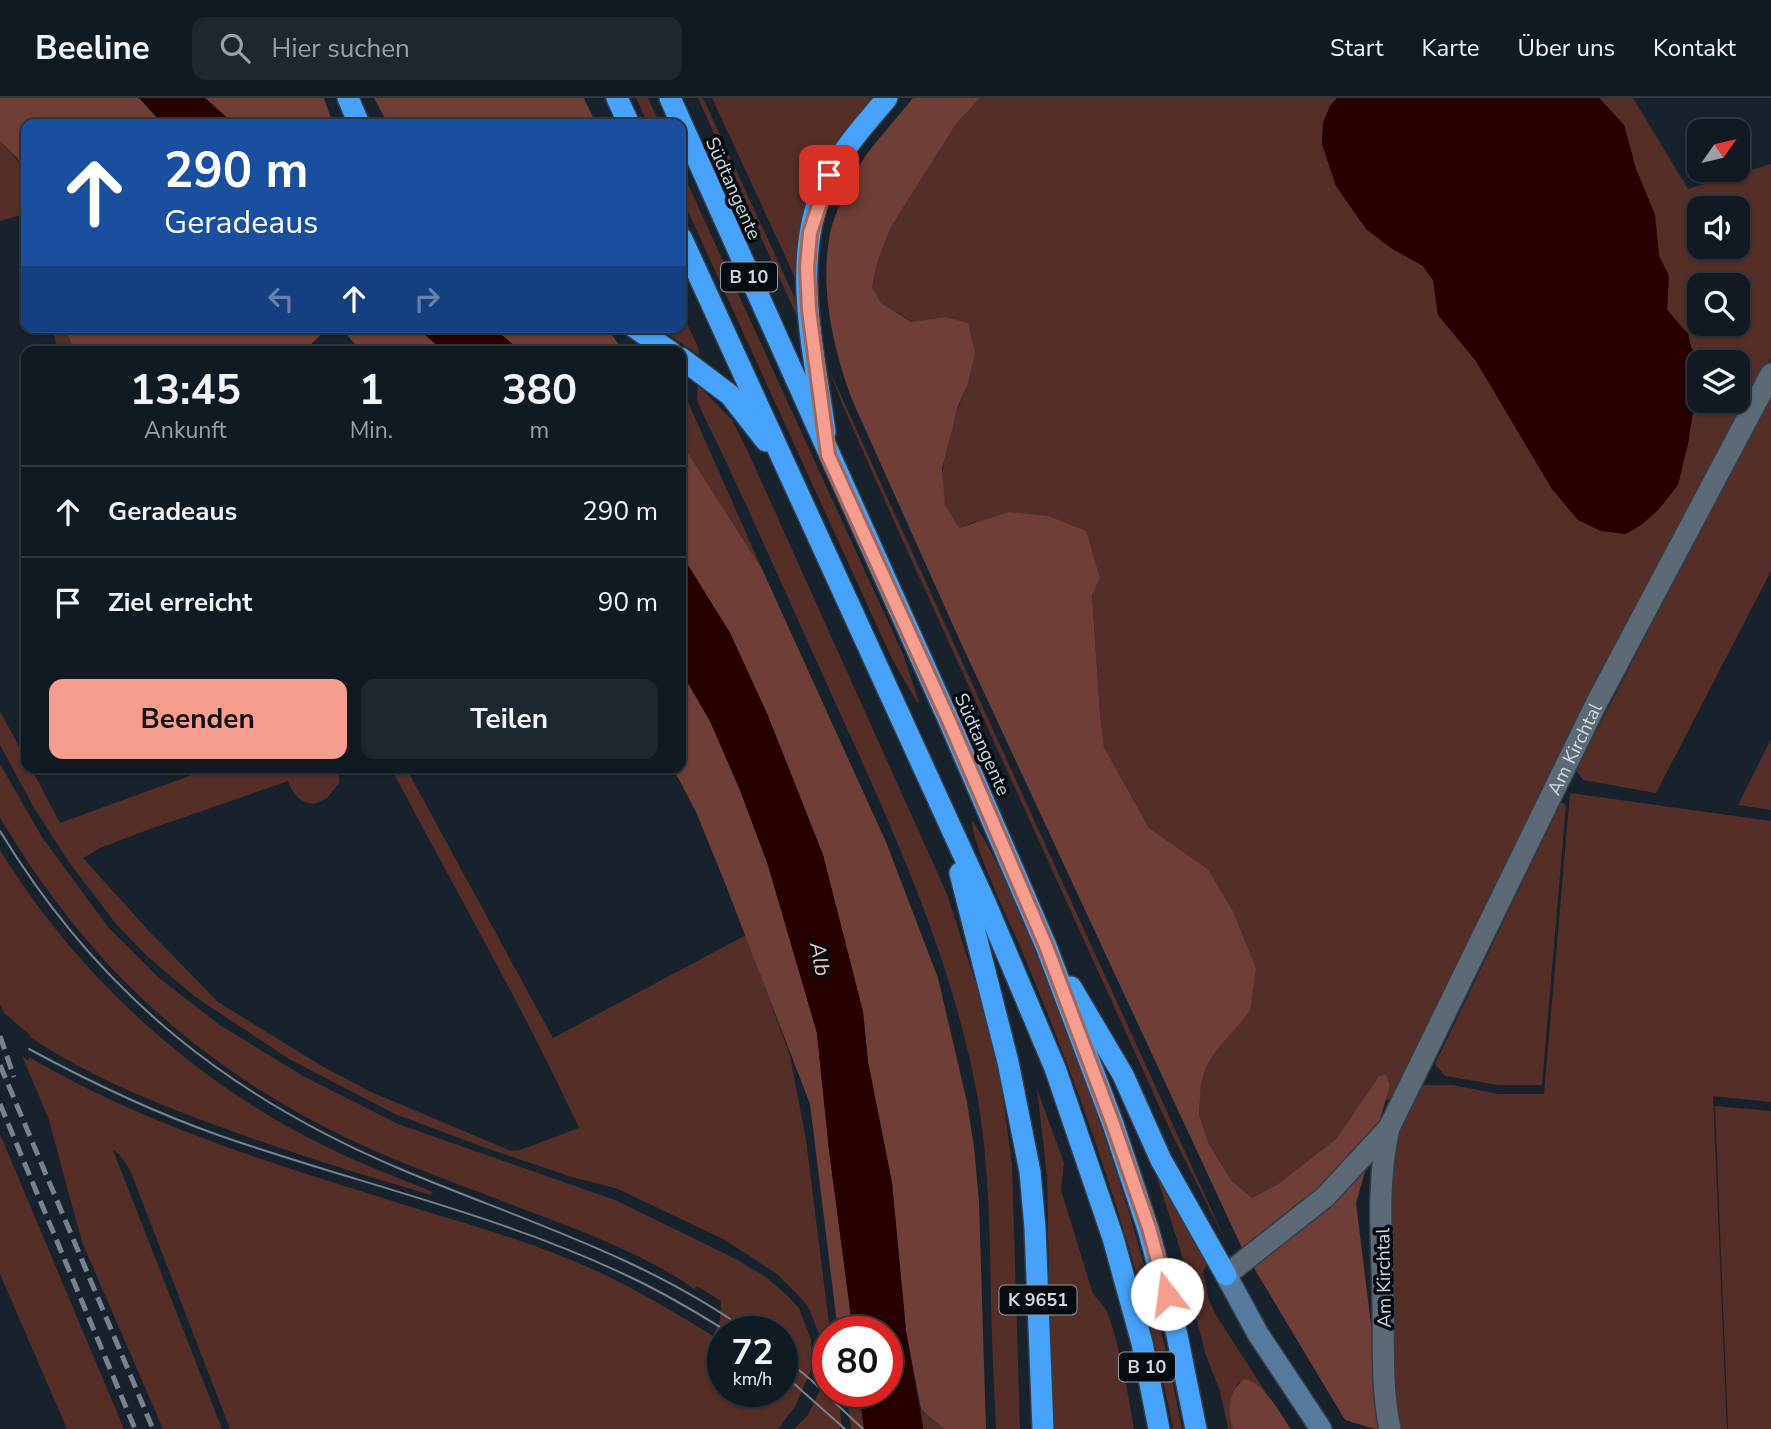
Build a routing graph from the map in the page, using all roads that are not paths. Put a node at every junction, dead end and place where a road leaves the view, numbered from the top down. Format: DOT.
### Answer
graph roads {
  1 [pos="348,98"];
  2 [pos="670,98"];
  3 [pos="887,98"];
  4 [pos="357,119"];
  5 [pos="679,119"];
  6 [pos="686,134"];
  7 [pos="686,248"];
  8 [pos="643,333"];
  9 [pos="662,346"];
  10 [pos="686,362"];
  11 [pos="1771,374"];
  12 [pos="828,455"];
  13 [pos="791,474"];
  14 [pos="944,813"];
  15 [pos="1046,946"];
  16 [pos="1389,1128"];
  17 [pos="1226,1275"];
  18 [pos="1043,1429"];
  19 [pos="1159,1429"];
  20 [pos="1196,1429"];
  21 [pos="1321,1429"];
  22 [pos="1390,1429"];
  1 -- 4 [label="highway"];
  2 -- 5 [label="highway, Südtangente / B 10"];
  3 -- 12 [label="highway"];
  6 -- 12 [label="highway, Südtangente / B 10"];
  7 -- 13 [label="highway, B 10"];
  8 -- 9 [label="highway"];
  10 -- 13 [label="highway"];
  11 -- 16 [label="street, Am Kirchtal"];
  12 -- 15 [label="highway, Südtangente / B 10"];
  13 -- 14 [label="highway, B 10"];
  14 -- 18 [label="highway, K 9651"];
  14 -- 19 [label="highway, B 10"];
  15 -- 17 [label="highway"];
  15 -- 20 [label="highway, Südtangente / B 10"];
  16 -- 17 [label="street, Am Kirchtal"];
  16 -- 22 [label="street, Am Kirchtal"];
  17 -- 21 [label="main road"];
}
